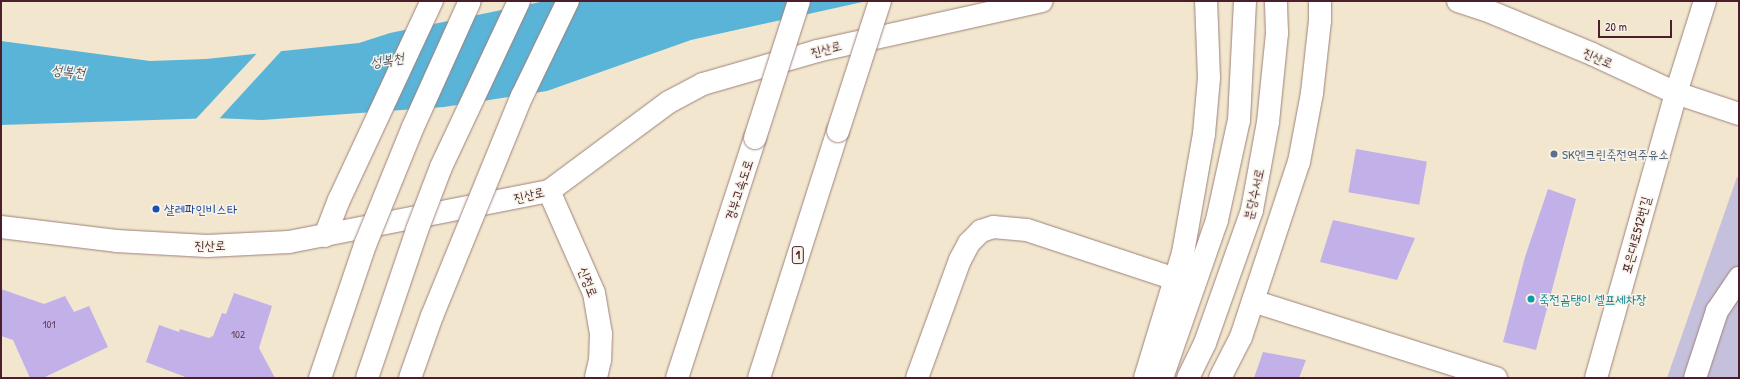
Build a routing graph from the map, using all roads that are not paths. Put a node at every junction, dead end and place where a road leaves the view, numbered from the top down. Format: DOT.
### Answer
graph roads {
  1 [pos="432,1"];
  2 [pos="470,1"];
  3 [pos="519,1"];
  4 [pos="568,1"];
  5 [pos="799,1"];
  6 [pos="880,1"];
  7 [pos="1042,1"];
  8 [pos="1245,1"];
  9 [pos="1276,1"];
  10 [pos="1458,1"];
  11 [pos="1705,1"];
  12 [pos="1207,11"];
  13 [pos="1320,11"];
  14 [pos="1676,93"];
  15 [pos="1739,114"];
  16 [pos="549,191"];
  17 [pos="1,227"];
  18 [pos="325,236"];
  19 [pos="1739,278"];
  20 [pos="1175,280"];
  21 [pos="1253,301"];
  22 [pos="320,378"];
  23 [pos="367,378"];
  24 [pos="410,378"];
  25 [pos="596,378"];
  26 [pos="677,378"];
  27 [pos="759,378"];
  28 [pos="917,378"];
  29 [pos="1145,378"];
  30 [pos="1162,378"];
  31 [pos="1188,378"];
  32 [pos="1220,378"];
  33 [pos="1496,378"];
  34 [pos="1596,378"];
  35 [pos="1695,378"];
  1 -- 18 [label="main road"];
  2 -- 22 [label="main road, bridge"];
  3 -- 23 [label="main road, bridge"];
  4 -- 24 [label="main road, bridge"];
  5 -- 26 [label="main road, 경부고속도로, bridge"];
  6 -- 27 [label="main road, 1, bridge"];
  7 -- 16 [label="main road, 진산로"];
  8 -- 30 [label="main road"];
  9 -- 31 [label="main road, 분당수서로"];
  10 -- 14 [label="main road, 진산로"];
  11 -- 14 [label="main road, 포은대로512번길"];
  12 -- 20 [label="main road"];
  13 -- 21 [label="main road"];
  14 -- 15 [label="main road, 진산로"];
  14 -- 34 [label="main road, 포은대로512번길"];
  16 -- 18 [label="main road, 진산로"];
  16 -- 25 [label="main road, 신정로"];
  17 -- 18 [label="main road, 진산로"];
  19 -- 35 [label="main road"];
  20 -- 28 [label="main road"];
  20 -- 29 [label="main road"];
  21 -- 32 [label="main road"];
  21 -- 33 [label="main road"];
}
